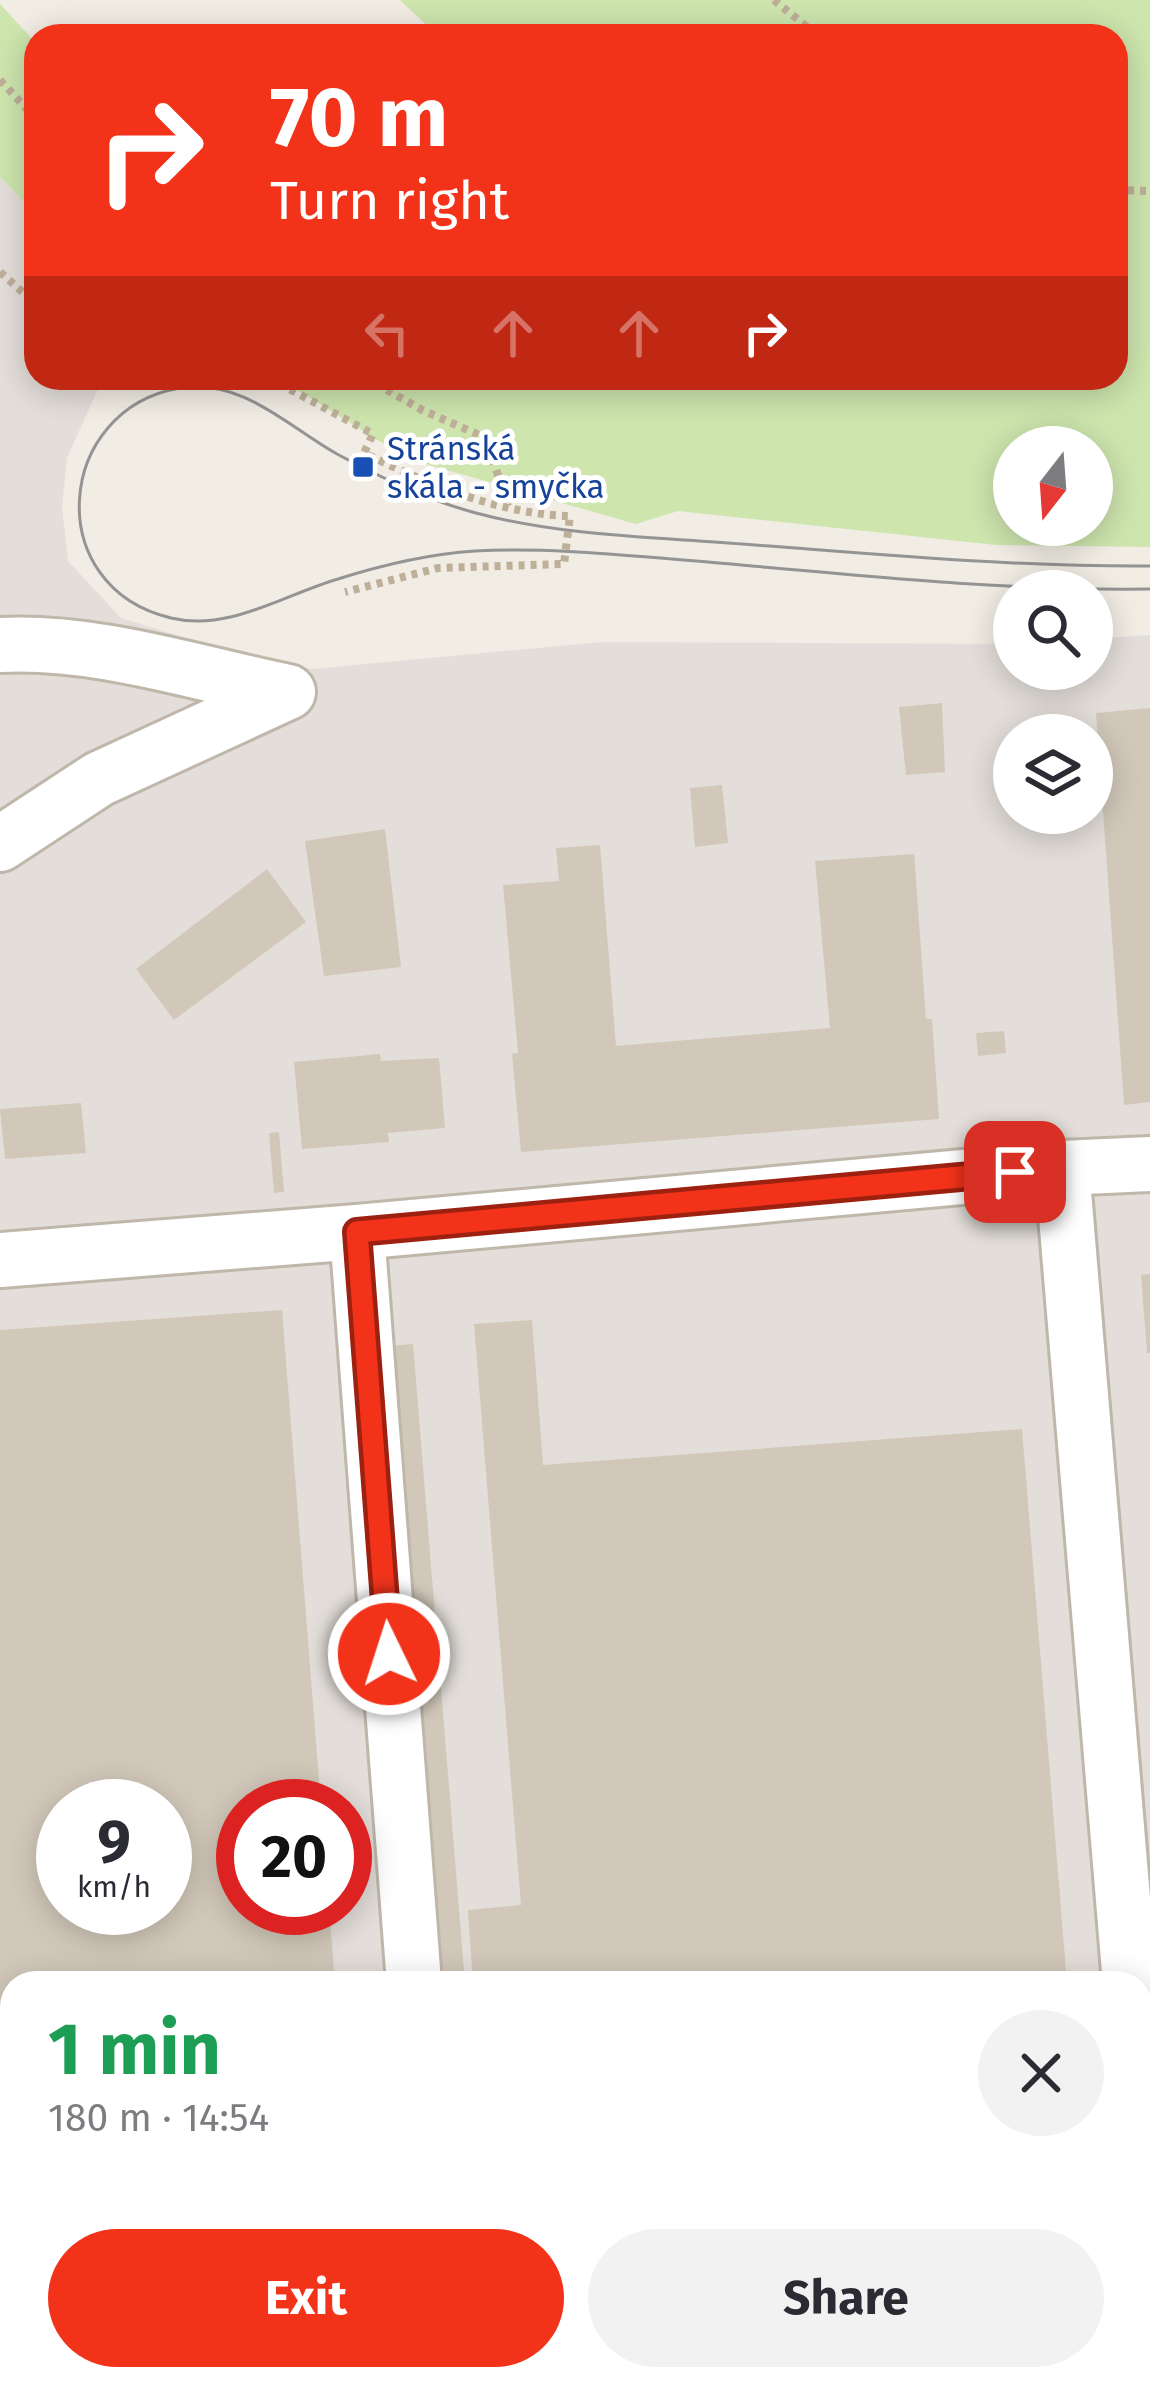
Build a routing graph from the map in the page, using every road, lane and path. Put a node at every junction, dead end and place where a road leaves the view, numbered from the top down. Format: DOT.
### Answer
graph roads {
  1 [pos="774,0"];
  2 [pos="803,24"];
  3 [pos="0,80"];
  4 [pos="24,106"];
  5 [pos="0,272"];
  6 [pos="24,293"];
  7 [pos="291,390"];
  8 [pos="387,390"];
  9 [pos="508,507"];
  10 [pos="345,592"];
  11 [pos="0,645"];
  12 [pos="0,844"];
  13 [pos="1150,1164"];
  14 [pos="1062,1168"];
  15 [pos="357,1232"];
  16 [pos="0,1260"];
  17 [pos="413,1971"];
  18 [pos="1129,1971"];
  1 -- 2 [label="path"];
  3 -- 4 [label="path"];
  5 -- 6 [label="path"];
  7 -- 9 [label="path"];
  8 -- 9 [label="path"];
  9 -- 10 [label="path"];
  11 -- 12 [label="lane"];
  13 -- 14 [label="lane"];
  14 -- 15 [label="lane"];
  14 -- 18 [label="lane"];
  15 -- 16 [label="lane"];
  15 -- 17 [label="lane"];
}
